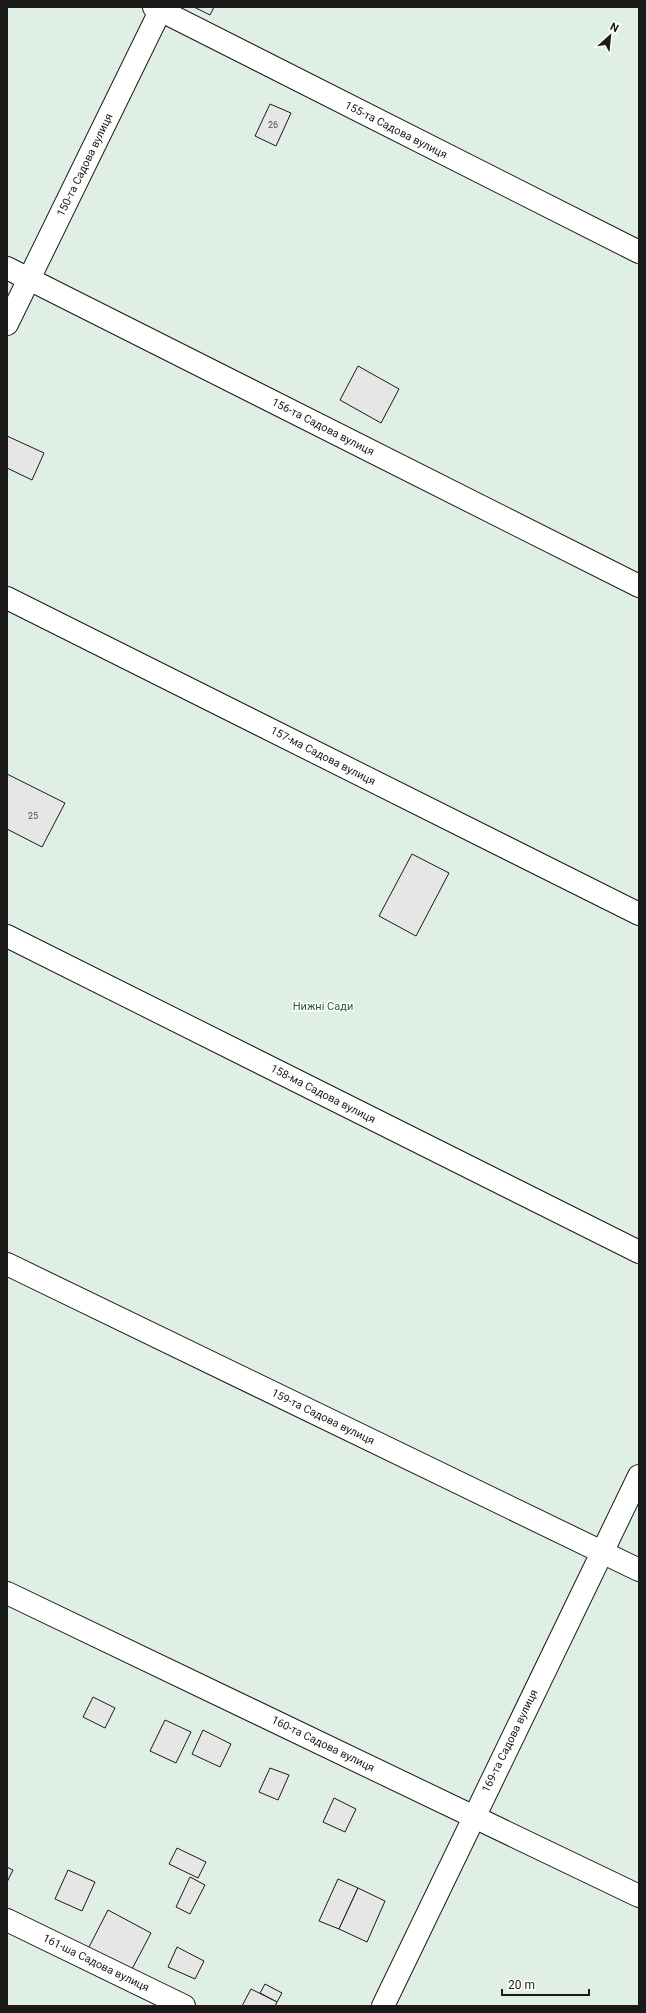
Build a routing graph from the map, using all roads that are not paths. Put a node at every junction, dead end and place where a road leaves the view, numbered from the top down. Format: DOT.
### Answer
graph roads {
  1 [pos="159,8"];
  2 [pos="639,252"];
  3 [pos="7,268"];
  4 [pos="29,279"];
  5 [pos="7,324"];
  6 [pos="639,586"];
  7 [pos="7,598"];
  8 [pos="639,914"];
  9 [pos="7,936"];
  10 [pos="639,1252"];
  11 [pos="7,1264"];
  12 [pos="639,1476"];
  13 [pos="603,1552"];
  14 [pos="639,1570"];
  15 [pos="7,1593"];
  16 [pos="473,1816"];
  17 [pos="639,1896"];
  18 [pos="7,1920"];
  19 [pos="184,2006"];
  20 [pos="382,2006"];
  1 -- 2 [label="street, 155-та Садова вулиця"];
  1 -- 4 [label="street, 150-та Садова вулиця"];
  3 -- 4 [label="street, 156-та Садова вулиця"];
  4 -- 5 [label="street, 150-та Садова вулиця"];
  4 -- 6 [label="street, 156-та Садова вулиця"];
  7 -- 8 [label="street, 157-ма Садова вулиця"];
  9 -- 10 [label="street, 158-ма Садова вулиця"];
  11 -- 13 [label="street, 159-та Садова вулиця"];
  12 -- 13 [label="street, 169-та Садова вулиця"];
  13 -- 14 [label="street, 159-та Садова вулиця"];
  13 -- 16 [label="street, 169-та Садова вулиця"];
  15 -- 16 [label="street, 160-та Садова вулиця"];
  16 -- 17 [label="street, 160-та Садова вулиця"];
  16 -- 20 [label="street, 169-та Садова вулиця"];
  18 -- 19 [label="street, 161-ша Садова вулиця"];
}
